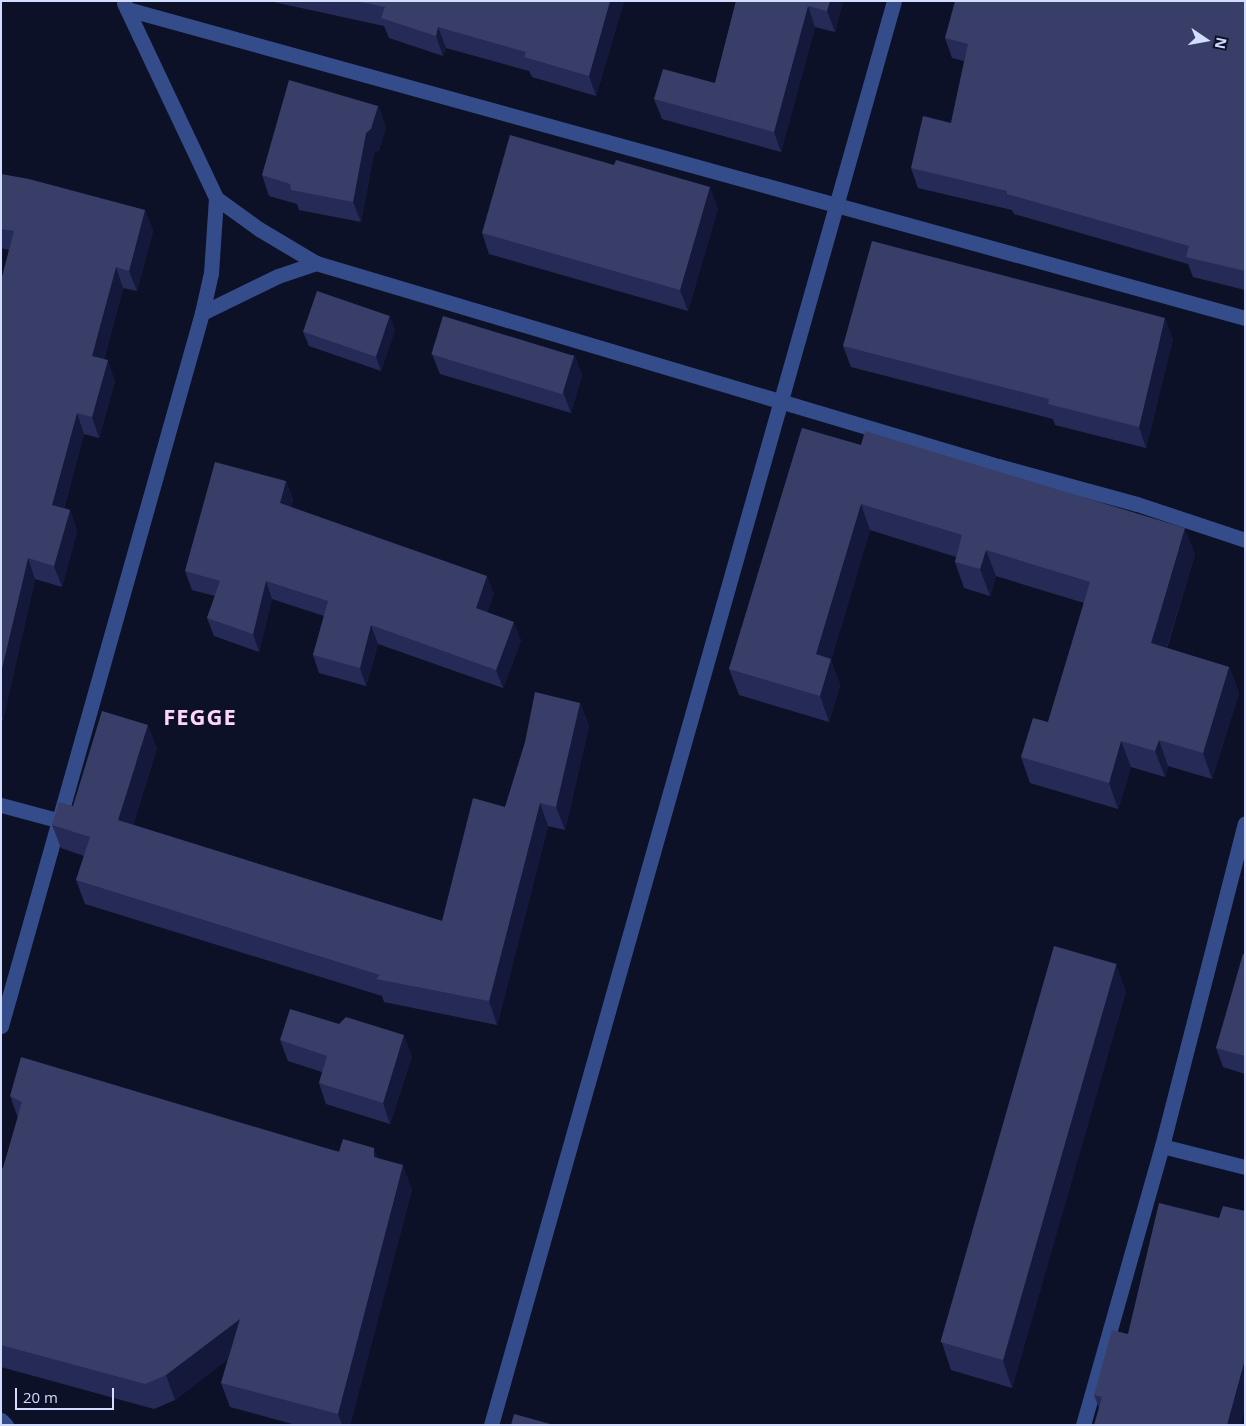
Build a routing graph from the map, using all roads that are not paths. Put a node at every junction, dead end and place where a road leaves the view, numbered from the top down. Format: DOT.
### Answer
graph roads {
  1 [pos="894,1"];
  2 [pos="125,5"];
  3 [pos="216,198"];
  4 [pos="836,204"];
  5 [pos="316,263"];
  6 [pos="202,313"];
  7 [pos="1245,318"];
  8 [pos="780,401"];
  9 [pos="1245,540"];
  10 [pos="1,805"];
  11 [pos="57,820"];
  12 [pos="1245,823"];
  13 [pos="1,1026"];
  14 [pos="1162,1146"];
  15 [pos="1245,1167"];
  16 [pos="1,1420"];
  17 [pos="6,1425"];
  18 [pos="491,1425"];
  19 [pos="1082,1425"];
  1 -- 4 [label="street"];
  2 -- 3 [label="street"];
  2 -- 4 [label="street"];
  3 -- 5 [label="street"];
  3 -- 6 [label="street"];
  4 -- 7 [label="street"];
  4 -- 8 [label="street"];
  5 -- 6 [label="street"];
  5 -- 8 [label="street"];
  6 -- 11 [label="street"];
  8 -- 9 [label="street"];
  8 -- 18 [label="street"];
  10 -- 11 [label="street"];
  11 -- 13 [label="street"];
  12 -- 14 [label="street"];
  14 -- 15 [label="street"];
  14 -- 19 [label="street"];
  16 -- 17 [label="street"];
}
